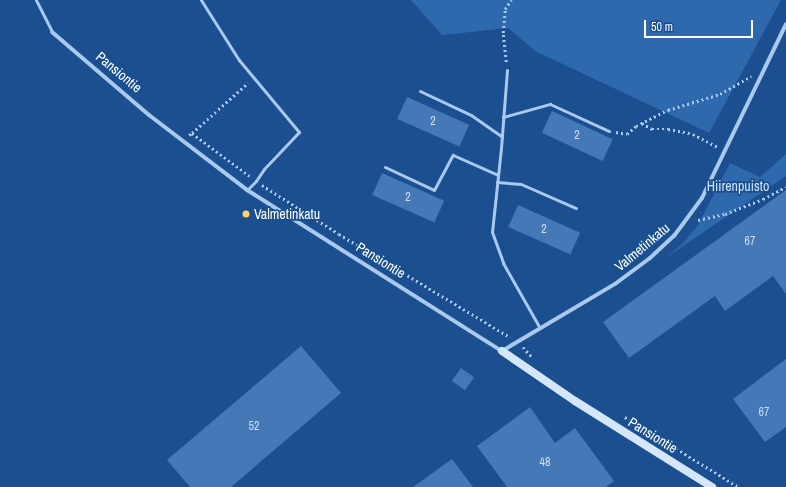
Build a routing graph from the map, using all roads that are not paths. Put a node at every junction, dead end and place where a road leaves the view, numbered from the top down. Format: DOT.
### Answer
graph roads {
  1 [pos="36,0"];
  2 [pos="201,0"];
  3 [pos="786,24"];
  4 [pos="52,32"];
  5 [pos="507,70"];
  6 [pos="420,92"];
  7 [pos="503,118"];
  8 [pos="609,131"];
  9 [pos="502,137"];
  10 [pos="385,168"];
  11 [pos="498,175"];
  12 [pos="497,182"];
  13 [pos="247,190"];
  14 [pos="576,208"];
  15 [pos="540,328"];
  16 [pos="502,351"];
  17 [pos="712,487"];
  1 -- 4 [label="lane"];
  2 -- 13 [label="lane"];
  3 -- 15 [label="street, Valmetinkatu"];
  4 -- 13 [label="street, Pansiontie"];
  5 -- 7 [label="lane"];
  6 -- 9 [label="lane"];
  7 -- 8 [label="lane"];
  7 -- 9 [label="lane"];
  9 -- 11 [label="lane"];
  10 -- 11 [label="lane"];
  11 -- 12 [label="lane"];
  12 -- 14 [label="lane"];
  12 -- 15 [label="lane"];
  13 -- 16 [label="street, Pansiontie"];
  15 -- 16 [label="street, Valmetinkatu"];
  16 -- 17 [label="street, Pansiontie"];
}
